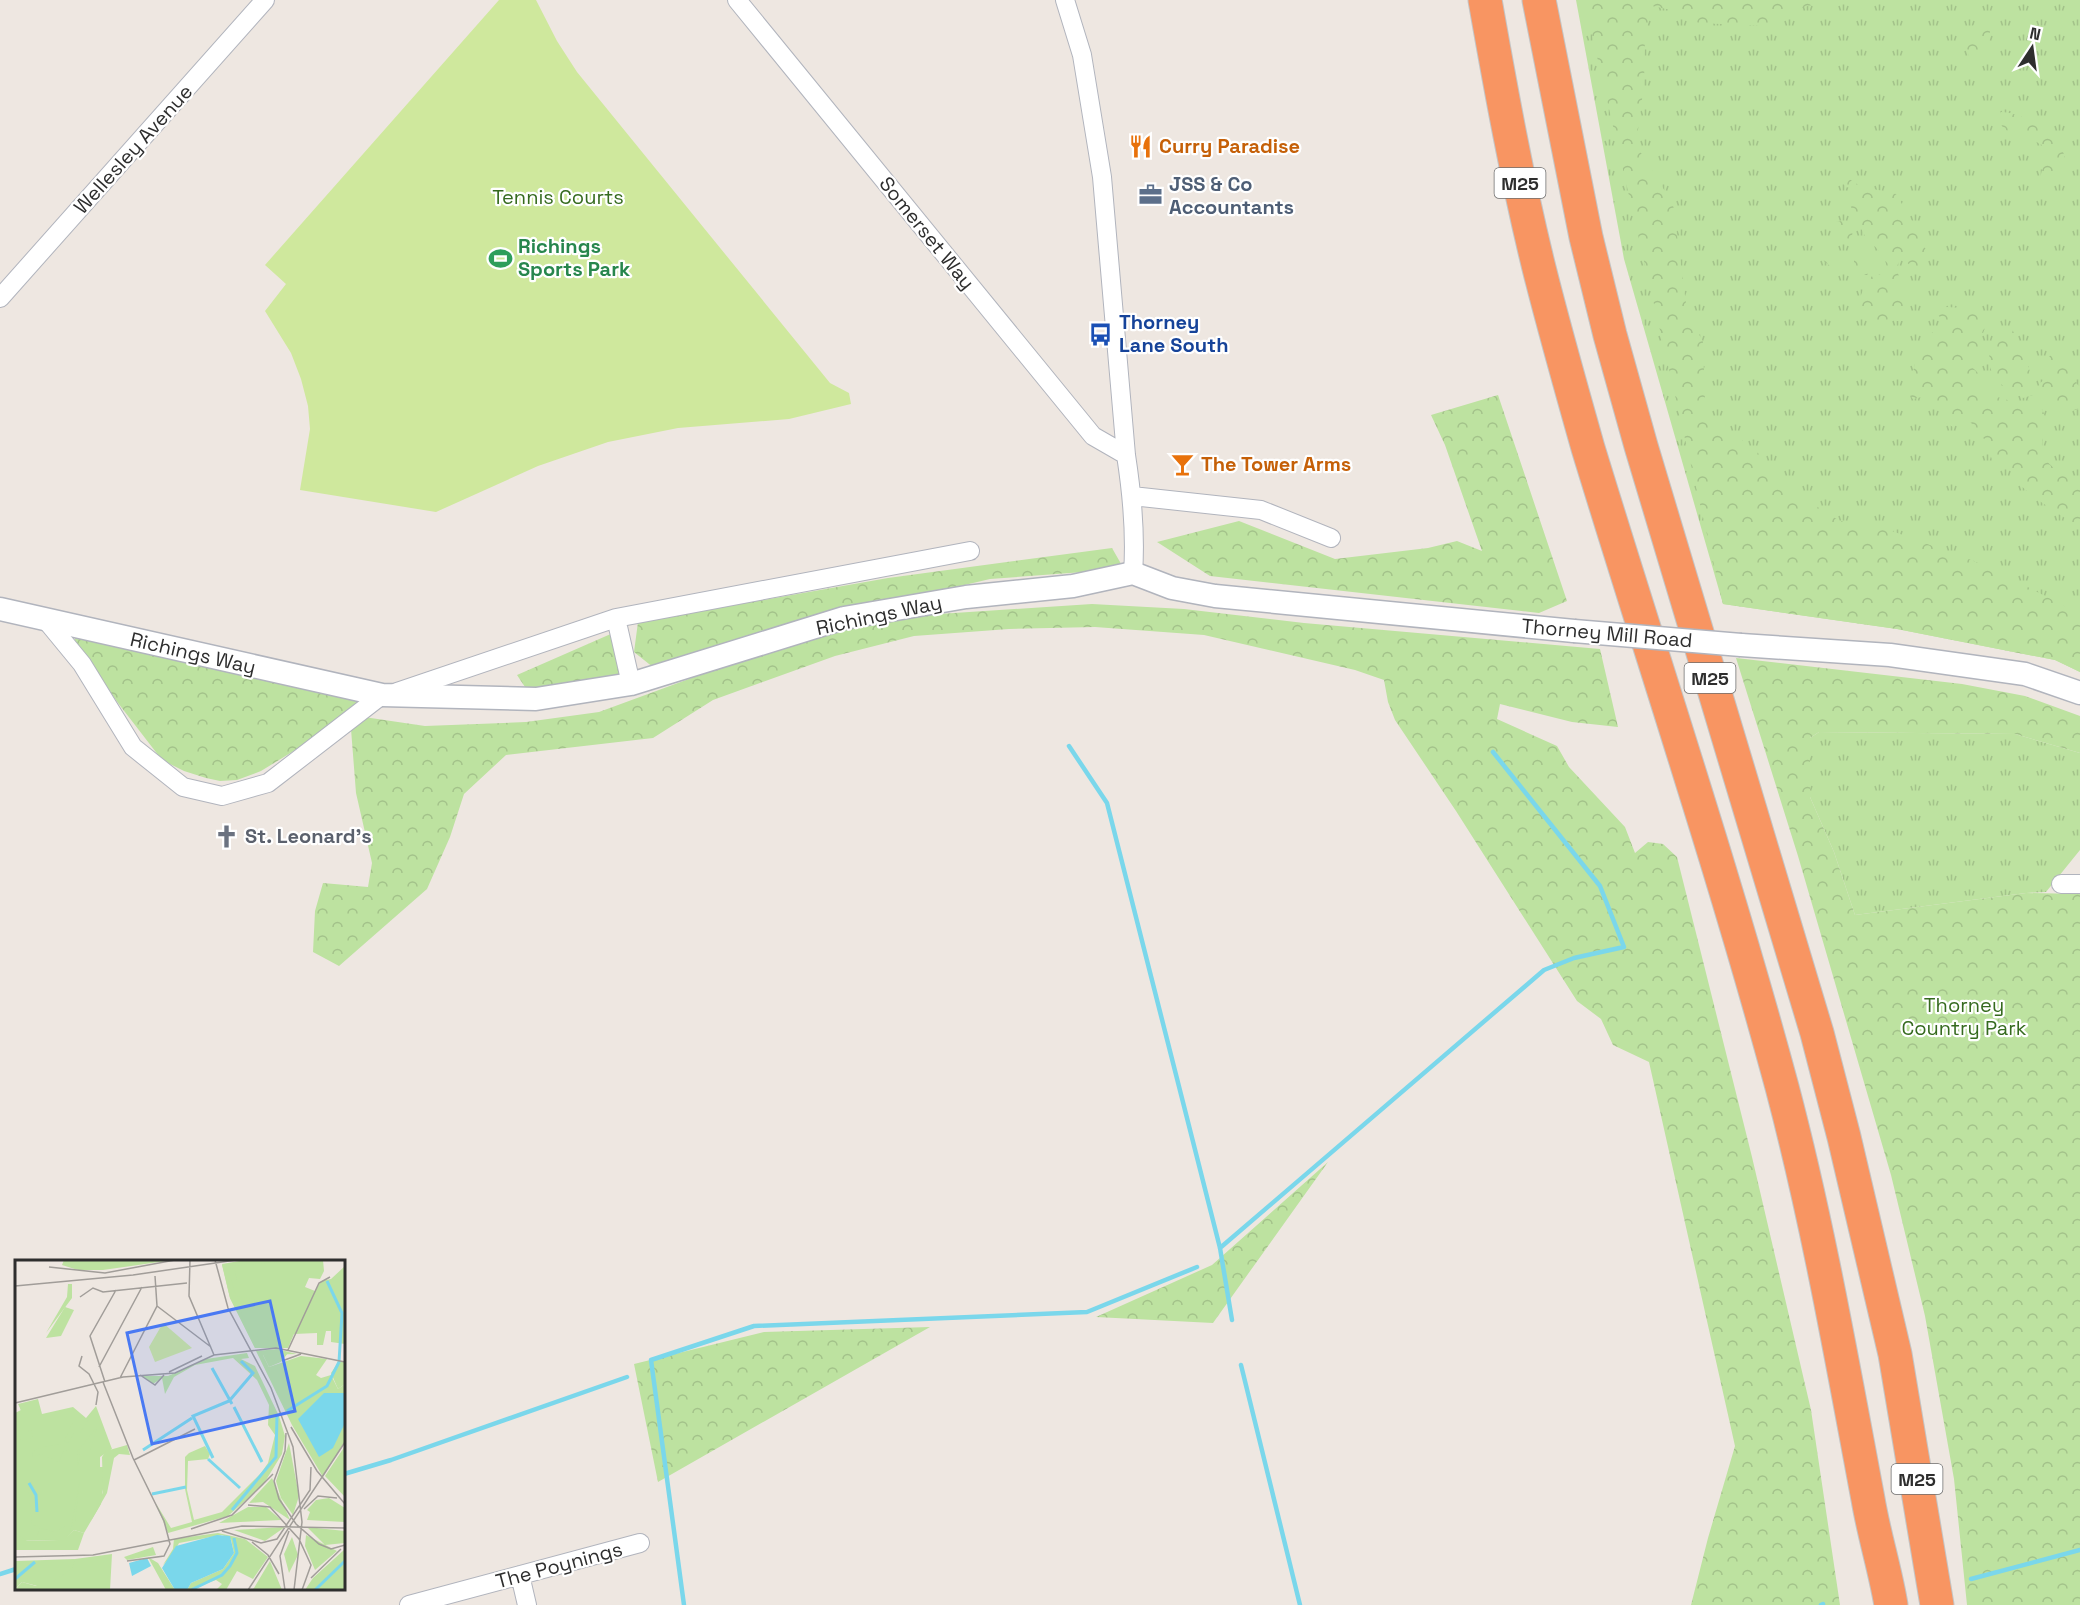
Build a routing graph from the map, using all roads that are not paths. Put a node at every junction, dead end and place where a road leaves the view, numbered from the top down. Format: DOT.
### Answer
graph roads {
  1 [pos="265,0"];
  2 [pos="737,0"];
  3 [pos="1065,0"];
  4 [pos="1485,0"];
  5 [pos="1539,0"];
  6 [pos="0,298"];
  7 [pos="1126,455"];
  8 [pos="1132,496"];
  9 [pos="1331,538"];
  10 [pos="970,551"];
  11 [pos="1133,573"];
  12 [pos="0,609"];
  13 [pos="616,618"];
  14 [pos="45,619"];
  15 [pos="631,684"];
  16 [pos="2080,693"];
  17 [pos="384,695"];
  18 [pos="2061,884"];
  19 [pos="2080,884"];
  20 [pos="1869,1505"];
  21 [pos="640,1543"];
  22 [pos="520,1575"];
  23 [pos="409,1605"];
  24 [pos="527,1605"];
  25 [pos="1868,1605"];
  26 [pos="1891,1605"];
  27 [pos="1937,1605"];
  1 -- 6 [label="street, Wellesley Avenue"];
  2 -- 7 [label="street, Somerset Way"];
  3 -- 7 [label="street"];
  4 -- 20 [label="highway, M25"];
  5 -- 27 [label="highway, M25"];
  7 -- 8 [label="street"];
  8 -- 9 [label="street"];
  8 -- 11 [label="street"];
  10 -- 13 [label="street"];
  11 -- 15 [label="street, Richings Way"];
  11 -- 16 [label="street, Thorney Mill Road, bridge"];
  12 -- 14 [label="street, Richings Way"];
  13 -- 15 [label="street"];
  13 -- 17 [label="street"];
  14 -- 17 [label="street, Richings Way"];
  14 -- 17 [label="street"];
  15 -- 17 [label="street, Richings Way"];
  18 -- 19 [label="street"];
  20 -- 25 [label="highway"];
  20 -- 26 [label="highway, M25"];
  21 -- 22 [label="street, The Poynings"];
  22 -- 23 [label="street, The Poynings"];
  22 -- 24 [label="street"];
}
